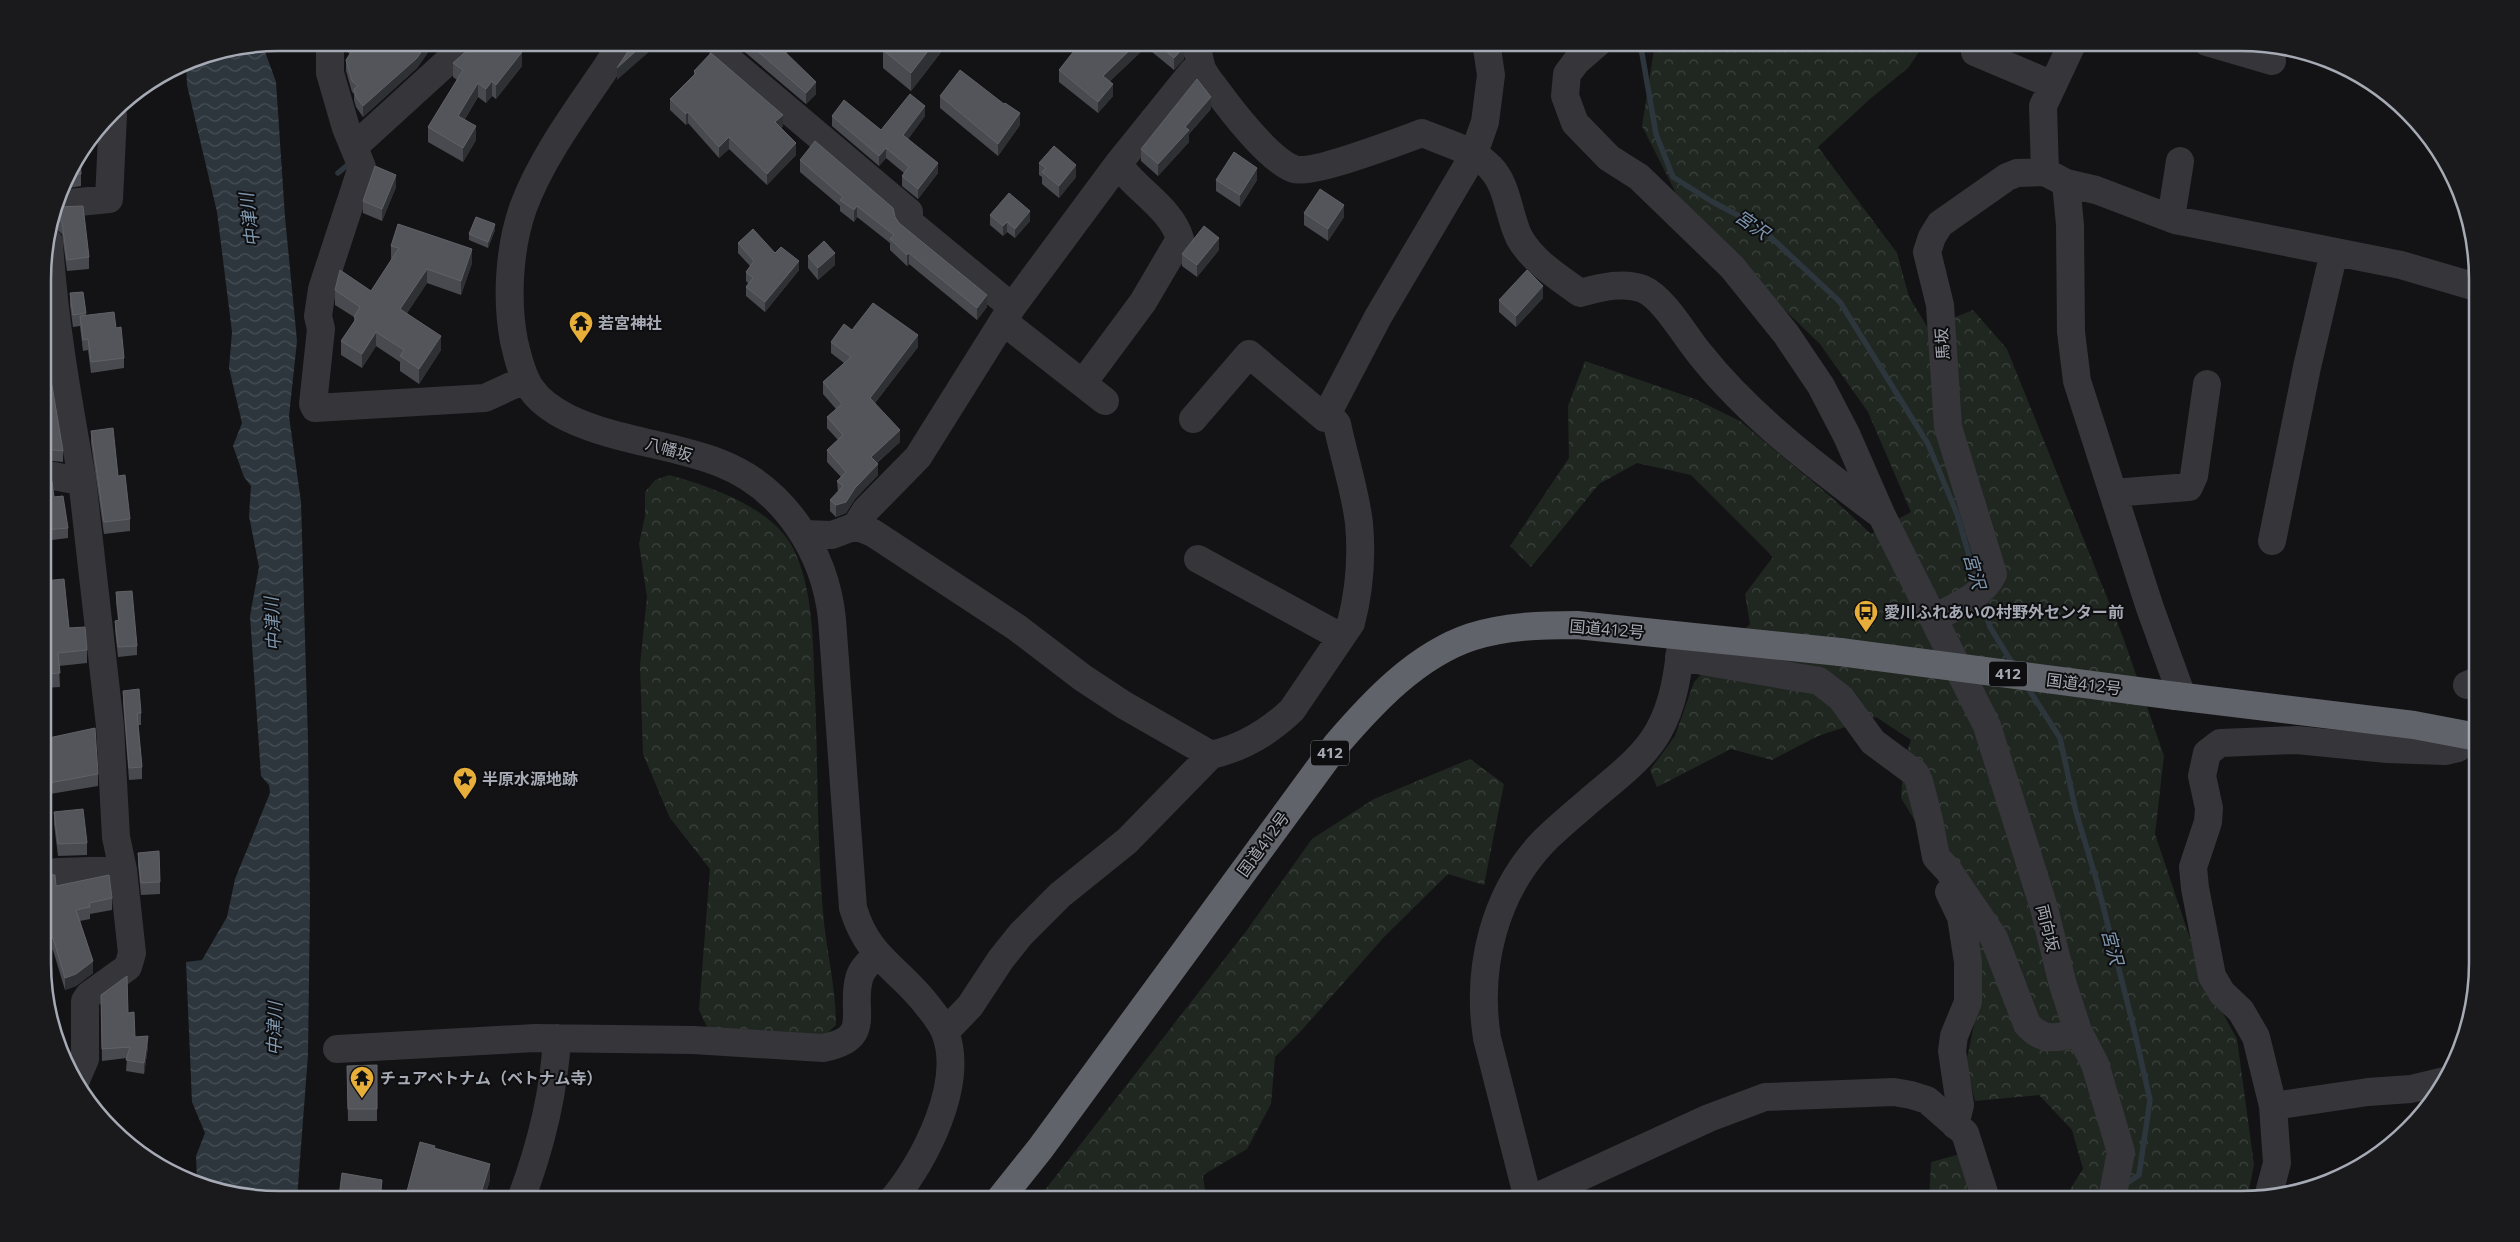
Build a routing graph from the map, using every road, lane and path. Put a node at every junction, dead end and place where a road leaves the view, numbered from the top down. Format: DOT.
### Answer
graph roads {
  1 [pos="330,51"];
  2 [pos="459,51"];
  3 [pos="617,51"];
  4 [pos="1198,51"];
  5 [pos="1487,51"];
  6 [pos="1589,51"];
  7 [pos="1975,51"];
  8 [pos="2069,51"];
  9 [pos="2238,51"];
  10 [pos="723,55"];
  11 [pos="2272,61"];
  12 [pos="1202,69"];
  13 [pos="2053,85"];
  14 [pos="113,124"];
  15 [pos="355,146"];
  16 [pos="1474,156"];
  17 [pos="2180,161"];
  18 [pos="1118,164"];
  19 [pos="2056,177"];
  20 [pos="64,203"];
  21 [pos="2171,218"];
  22 [pos="2334,252"];
  23 [pos="51,278"];
  24 [pos="2469,285"];
  25 [pos="1008,314"];
  26 [pos="524,380"];
  27 [pos="1083,383"];
  28 [pos="2207,384"];
  29 [pos="1105,401"];
  30 [pos="1325,418"];
  31 [pos="1193,419"];
  32 [pos="51,475"];
  33 [pos="82,479"];
  34 [pos="2113,493"];
  35 [pos="1882,516"];
  36 [pos="2269,525"];
  37 [pos="856,526"];
  38 [pos="805,534"];
  39 [pos="1198,559"];
  40 [pos="1934,618"];
  41 [pos="1341,637"];
  42 [pos="1681,647"];
  43 [pos="2179,696"];
  44 [pos="2468,735"];
  45 [pos="1211,755"];
  46 [pos="1936,857"];
  47 [pos="123,870"];
  48 [pos="56,872"];
  49 [pos="876,954"];
  50 [pos="2078,1031"];
  51 [pos="945,1032"];
  52 [pos="557,1038"];
  53 [pos="337,1049"];
  54 [pos="79,1072"];
  55 [pos="2434,1084"];
  56 [pos="2273,1106"];
  57 [pos="1955,1125"];
  58 [pos="2270,1189"];
  59 [pos="524,1191"];
  60 [pos="899,1191"];
  61 [pos="1006,1191"];
  62 [pos="1528,1191"];
  63 [pos="1548,1191"];
  64 [pos="1983,1191"];
  65 [pos="2114,1191"];
  1 -- 15 [label="street"];
  2 -- 15 [label="street"];
  3 -- 26 [label="street"];
  4 -- 12 [label="street"];
  5 -- 16 [label="street"];
  6 -- 35 [label="street, 両向坂"];
  7 -- 13 [label="street"];
  8 -- 13 [label="street"];
  9 -- 11 [label="street"];
  10 -- 25 [label="street"];
  12 -- 16 [label="street"];
  12 -- 18 [label="street"];
  13 -- 19 [label="street"];
  14 -- 20 [label="street"];
  15 -- 26 [label="street"];
  16 -- 30 [label="street"];
  16 -- 35 [label="street"];
  17 -- 21 [label="street"];
  18 -- 25 [label="street"];
  18 -- 27 [label="street"];
  19 -- 21 [label="street, 馬坂"];
  19 -- 34 [label="street"];
  19 -- 40 [label="street, 馬坂"];
  21 -- 22 [label="street, 馬坂"];
  22 -- 24 [label="street, 馬坂"];
  22 -- 36 [label="street"];
  23 -- 33 [label="street"];
  25 -- 27 [label="street"];
  25 -- 37 [label="street"];
  26 -- 38 [label="street, 八幡坂"];
  27 -- 29 [label="street"];
  28 -- 34 [label="street"];
  30 -- 31 [label="street"];
  30 -- 41 [label="street"];
  32 -- 33 [label="street"];
  33 -- 47 [label="street"];
  34 -- 43 [label="street"];
  35 -- 40 [label="street, 両向坂"];
  37 -- 38 [label="street"];
  37 -- 45 [label="street"];
  38 -- 49 [label="street, 八幡坂"];
  39 -- 41 [label="street"];
  40 -- 50 [label="street, 両向坂"];
  41 -- 45 [label="street"];
  42 -- 43 [label="highway, 国道412号 / 412, bridge"];
  42 -- 46 [label="street"];
  42 -- 61 [label="highway, 国道412号 / 412"];
  42 -- 62 [label="street"];
  43 -- 44 [label="highway, 国道412号 / 412"];
  44 -- 56 [label="street"];
  45 -- 51 [label="street"];
  46 -- 50 [label="street"];
  46 -- 57 [label="street"];
  47 -- 48 [label="street"];
  47 -- 54 [label="street"];
  49 -- 51 [label="street, 八幡坂"];
  49 -- 52 [label="street"];
  50 -- 65 [label="street, 両向坂"];
  51 -- 60 [label="street"];
  52 -- 53 [label="street"];
  52 -- 59 [label="street"];
  55 -- 56 [label="street"];
  56 -- 58 [label="street"];
  57 -- 63 [label="street"];
  57 -- 64 [label="street"];
}
